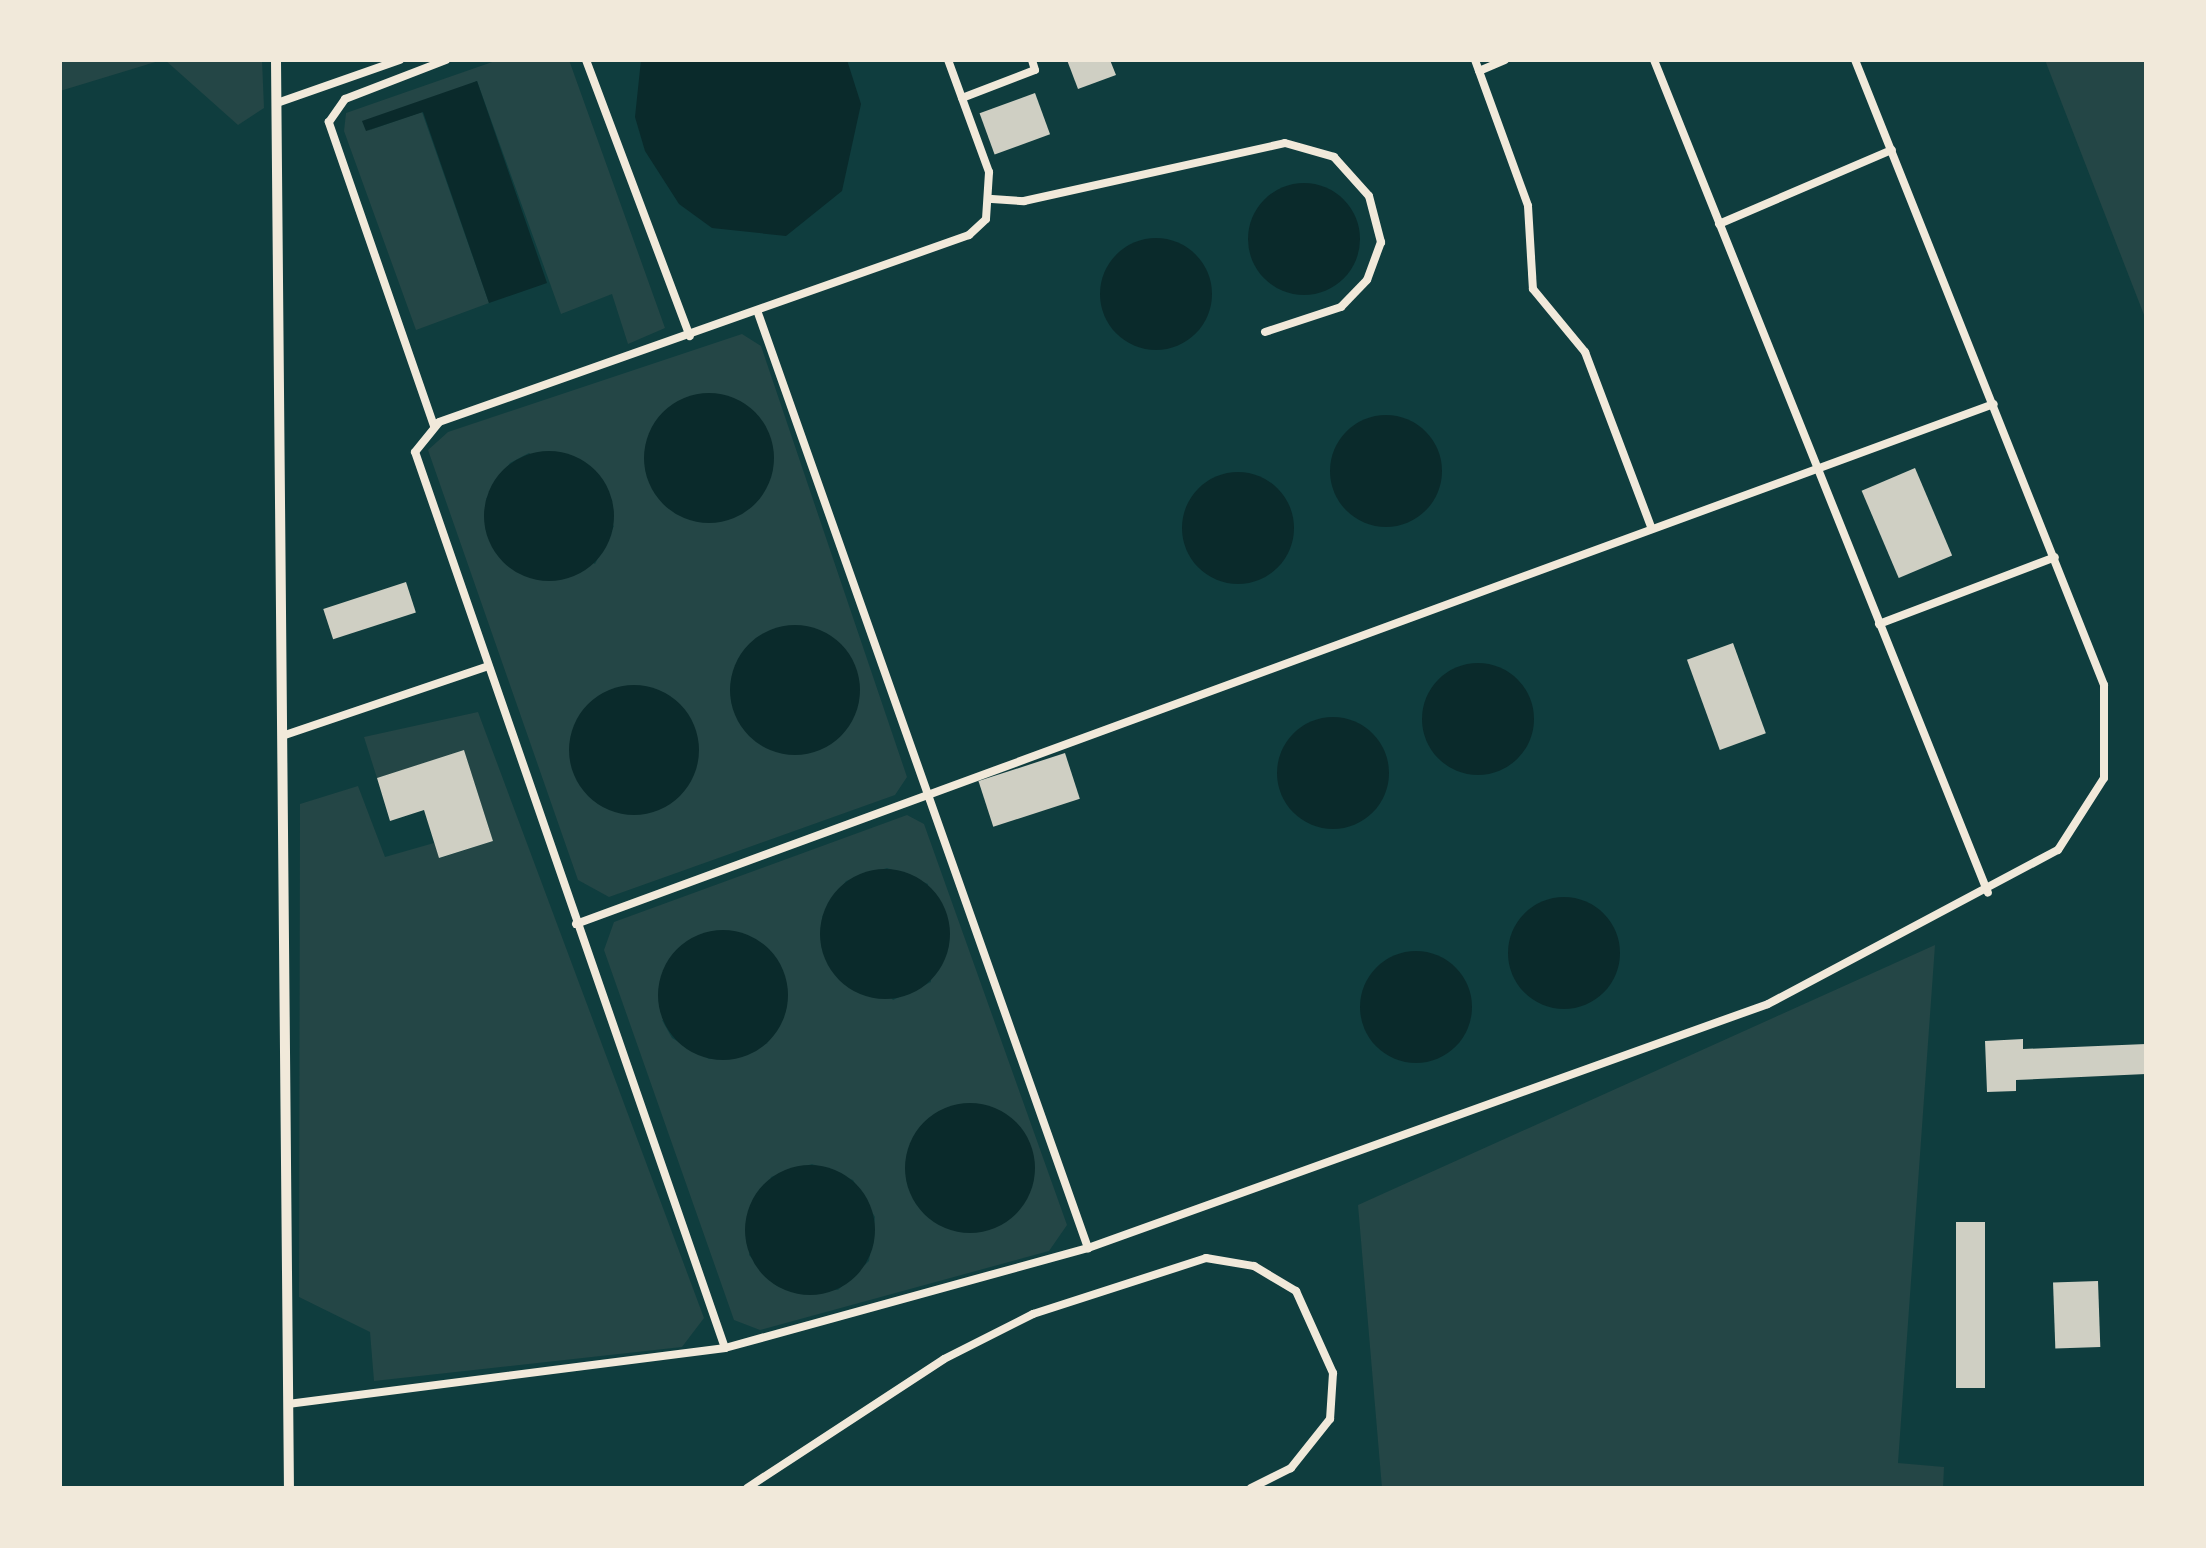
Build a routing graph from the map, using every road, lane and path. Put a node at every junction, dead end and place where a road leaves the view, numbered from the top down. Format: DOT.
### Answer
graph roads {
  1 [pos="276,60"];
  2 [pos="400,60"];
  3 [pos="446,60"];
  4 [pos="586,60"];
  5 [pos="948,60"];
  6 [pos="1032,60"];
  7 [pos="1475,60"];
  8 [pos="1505,60"];
  9 [pos="1654,60"];
  10 [pos="1856,60"];
  11 [pos="1479,70"];
  12 [pos="962,98"];
  13 [pos="276,103"];
  14 [pos="1892,150"];
  15 [pos="992,199"];
  16 [pos="1719,224"];
  17 [pos="758,313"];
  18 [pos="1265,332"];
  19 [pos="690,336"];
  20 [pos="1994,404"];
  21 [pos="434,426"];
  22 [pos="1816,469"];
  23 [pos="1652,530"];
  24 [pos="2056,557"];
  25 [pos="1879,624"];
  26 [pos="486,666"];
  27 [pos="282,736"];
  28 [pos="924,796"];
  29 [pos="1988,893"];
  30 [pos="576,924"];
  31 [pos="1088,1248"];
  32 [pos="725,1348"];
  33 [pos="288,1404"];
  34 [pos="288,1488"];
  35 [pos="746,1488"];
  36 [pos="1251,1488"];
  1 -- 13 [label="street"];
  2 -- 13 [label="lane"];
  3 -- 21 [label="lane"];
  4 -- 19 [label="lane"];
  5 -- 12 [label="lane"];
  6 -- 12 [label="lane"];
  7 -- 11 [label="lane"];
  8 -- 11 [label="lane"];
  9 -- 16 [label="lane"];
  10 -- 14 [label="lane"];
  11 -- 23 [label="lane"];
  12 -- 15 [label="lane"];
  13 -- 27 [label="street"];
  14 -- 16 [label="lane"];
  14 -- 20 [label="lane"];
  15 -- 17 [label="lane"];
  15 -- 18 [label="lane"];
  16 -- 22 [label="lane"];
  17 -- 19 [label="lane"];
  17 -- 28 [label="lane"];
  19 -- 21 [label="lane"];
  20 -- 22 [label="lane"];
  20 -- 24 [label="lane"];
  21 -- 26 [label="lane"];
  22 -- 23 [label="lane"];
  22 -- 25 [label="lane"];
  23 -- 28 [label="lane"];
  24 -- 25 [label="lane"];
  24 -- 29 [label="lane"];
  25 -- 29 [label="lane"];
  26 -- 27 [label="lane"];
  26 -- 30 [label="lane"];
  27 -- 33 [label="street"];
  28 -- 30 [label="lane"];
  28 -- 31 [label="lane"];
  29 -- 31 [label="lane"];
  30 -- 32 [label="lane"];
  31 -- 32 [label="lane"];
  32 -- 33 [label="lane"];
  33 -- 34 [label="street"];
  35 -- 36 [label="lane"];
}
